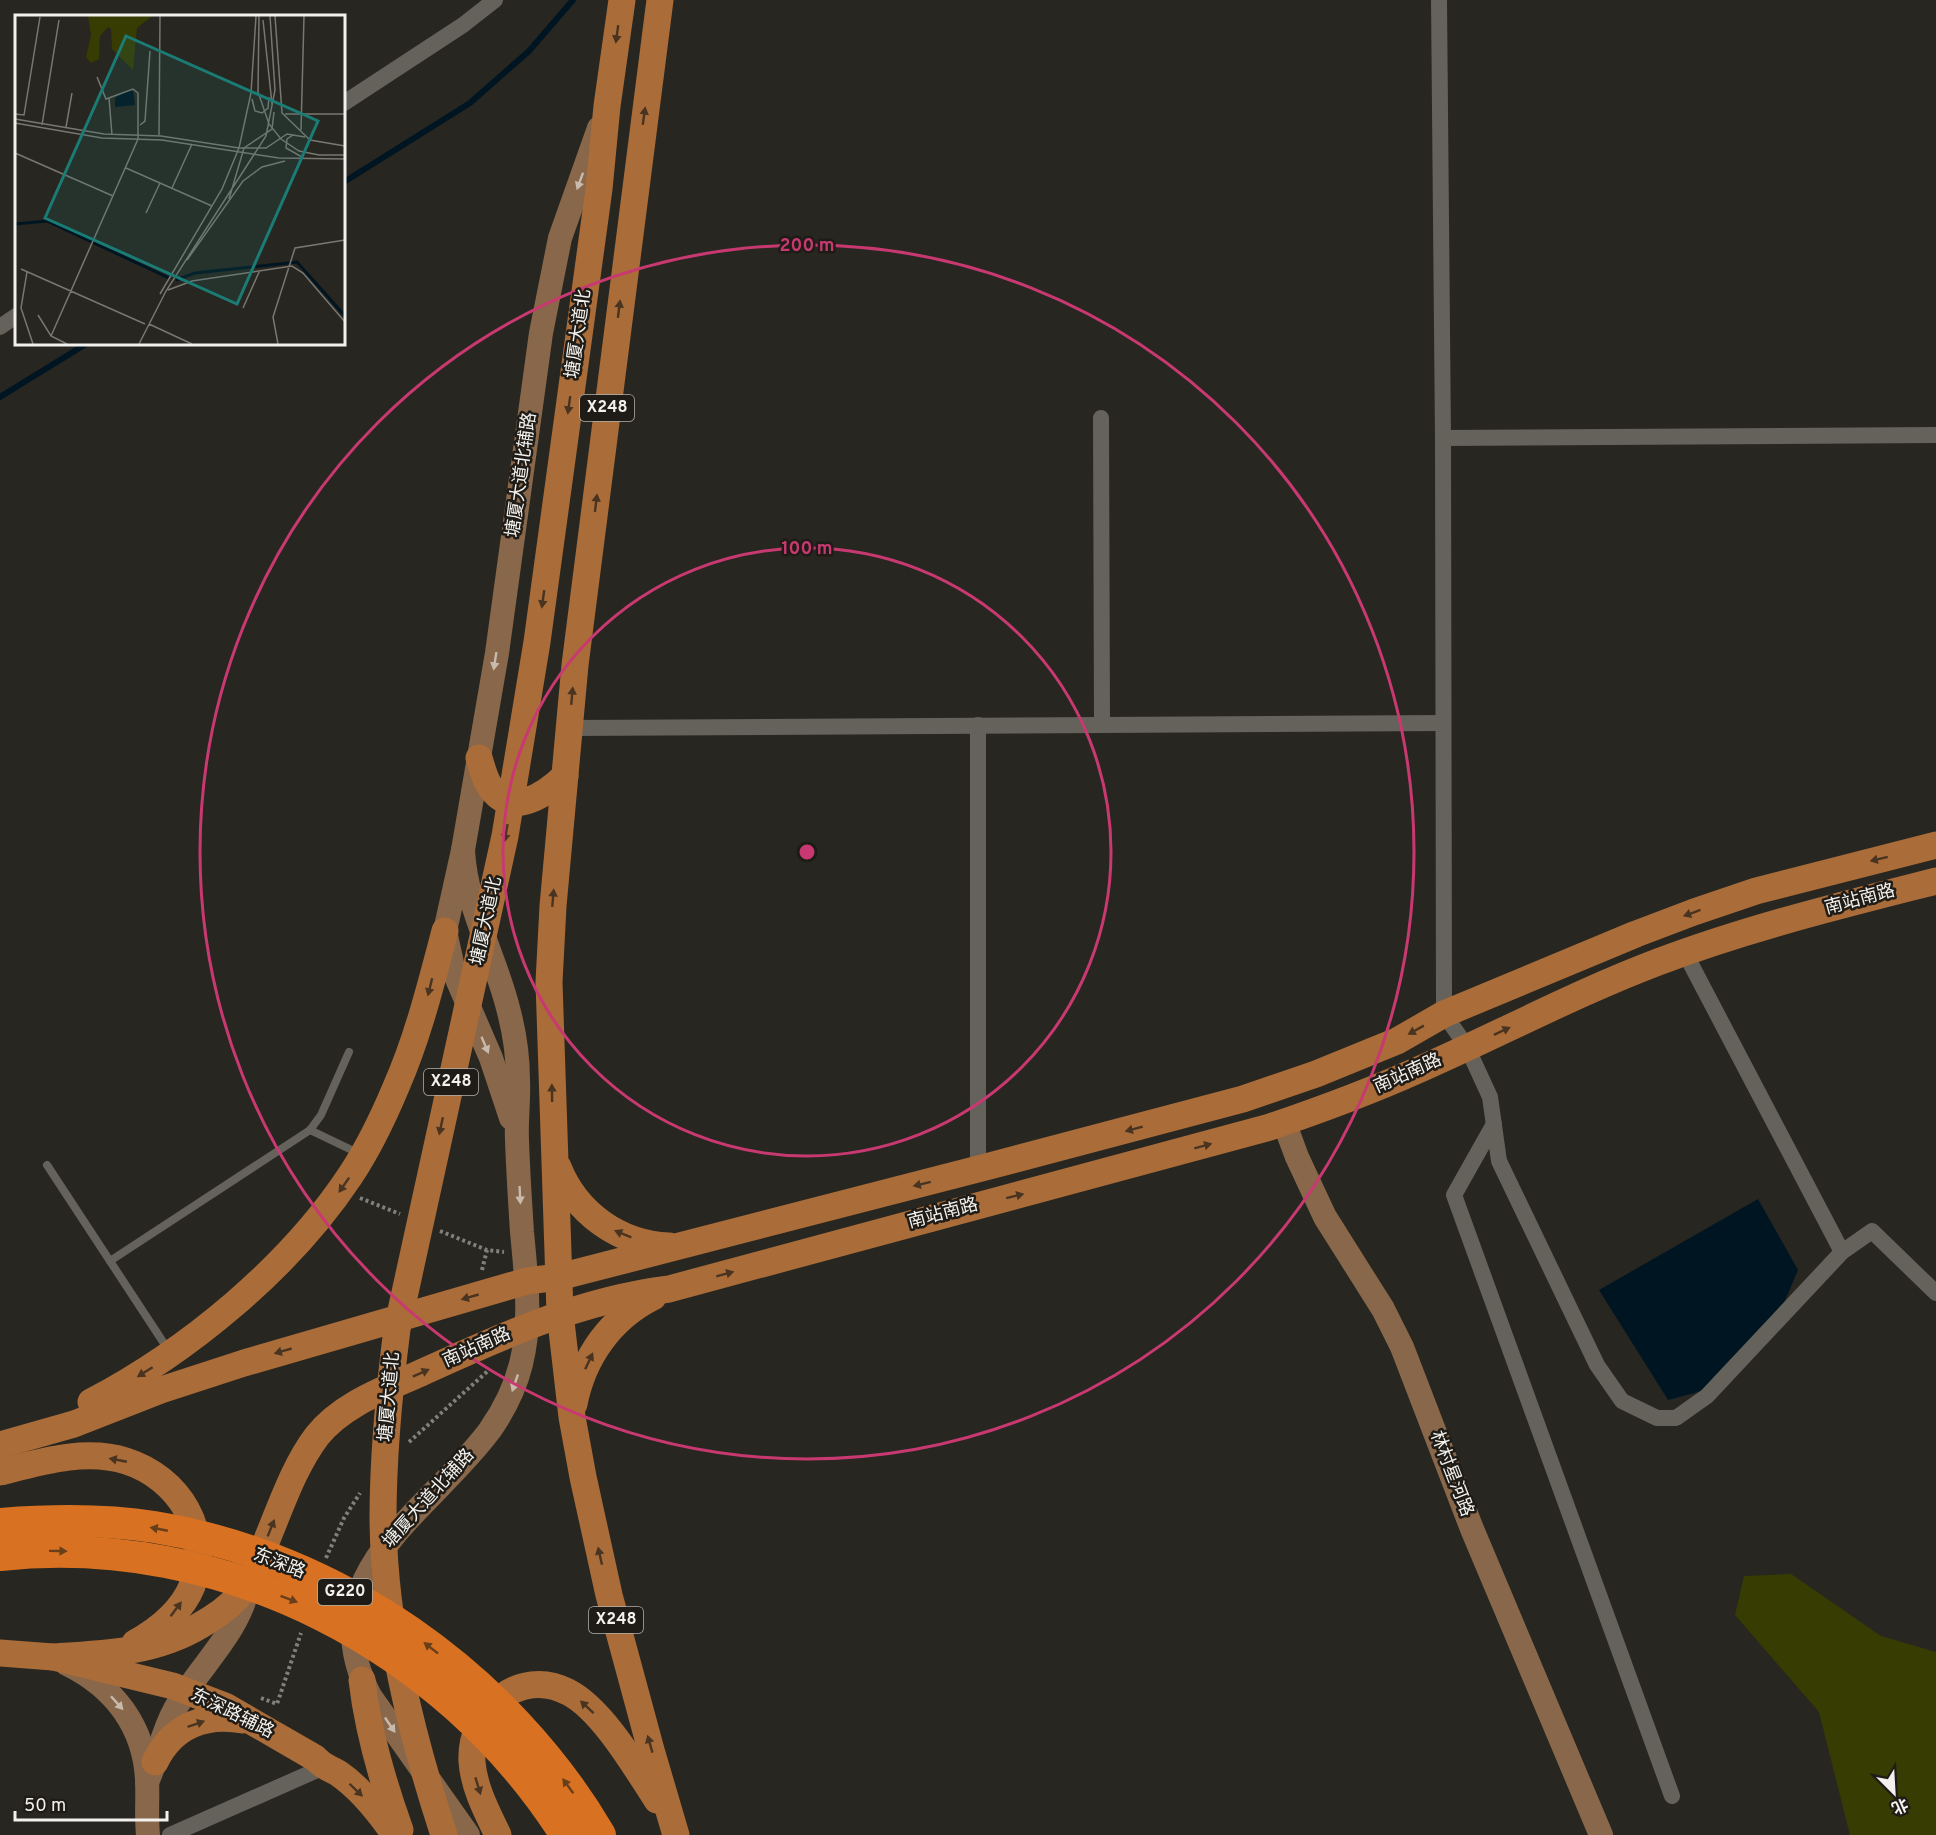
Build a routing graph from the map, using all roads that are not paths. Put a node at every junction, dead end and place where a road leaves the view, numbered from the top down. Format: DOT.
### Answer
graph roads {
  1 [pos="495,0"];
  2 [pos="622,0"];
  3 [pos="660,0"];
  4 [pos="1439,0"];
  5 [pos="345,102"];
  6 [pos="607,106"];
  7 [pos="15,317"];
  8 [pos="0,327"];
  9 [pos="1101,418"];
  10 [pos="1936,435"];
  11 [pos="1443,438"];
  12 [pos="1443,723"];
  13 [pos="978,725"];
  14 [pos="1102,725"];
  15 [pos="570,728"];
  16 [pos="479,758"];
  17 [pos="565,776"];
  18 [pos="1936,844"];
  19 [pos="463,850"];
  20 [pos="1936,881"];
  21 [pos="445,931"];
  22 [pos="1685,953"];
  23 [pos="1444,1014"];
  24 [pos="1467,1047"];
  25 [pos="349,1053"];
  26 [pos="1284,1122"];
  27 [pos="1494,1124"];
  28 [pos="310,1130"];
  29 [pos="517,1136"];
  30 [pos="554,1151"];
  31 [pos="363,1155"];
  32 [pos="47,1165"];
  33 [pos="978,1169"];
  34 [pos="680,1246"];
  35 [pos="1842,1252"];
  36 [pos="110,1261"];
  37 [pos="559,1277"];
  38 [pos="526,1281"];
  39 [pos="669,1289"];
  40 [pos="1936,1293"];
  41 [pos="560,1313"];
  42 [pos="526,1326"];
  43 [pos="171,1354"];
  44 [pos="572,1417"];
  45 [pos="0,1444"];
  46 [pos="0,1472"];
  47 [pos="0,1524"];
  48 [pos="0,1555"];
  49 [pos="249,1582"];
  50 [pos="0,1653"];
  51 [pos="112,1653"];
  52 [pos="53,1657"];
  53 [pos="362,1680"];
  54 [pos="187,1691"];
  55 [pos="256,1724"];
  56 [pos="324,1767"];
  57 [pos="151,1772"];
  58 [pos="1672,1796"];
  59 [pos="674,1828"];
  60 [pos="148,1835"];
  61 [pos="170,1835"];
  62 [pos="395,1835"];
  63 [pos="402,1835"];
  64 [pos="444,1835"];
  65 [pos="468,1835"];
  66 [pos="498,1835"];
  67 [pos="566,1835"];
  68 [pos="600,1835"];
  69 [pos="1601,1835"];
  1 -- 5 [label="street"];
  2 -- 6 [label="main road, 塘厦大道北 / X248, one-way"];
  15 -- 3 [label="main road, 塘厦大道北 / X248, one-way"];
  4 -- 11 [label="street"];
  6 -- 16 [label="main road, 塘厦大道北辅路, one-way"];
  6 -- 64 [label="main road, 塘厦大道北 / X248, one-way"];
  7 -- 8 [label="street"];
  9 -- 14 [label="street"];
  10 -- 11 [label="street"];
  11 -- 12 [label="street"];
  12 -- 14 [label="street"];
  12 -- 23 [label="street"];
  13 -- 14 [label="street"];
  13 -- 15 [label="street"];
  13 -- 33 [label="street"];
  15 -- 17 [label="main road, 塘厦大道北 / X248"];
  16 -- 17 [label="main road"];
  16 -- 19 [label="main road, 塘厦大道北辅路"];
  30 -- 17 [label="main road, 塘厦大道北 / X248, one-way"];
  18 -- 23 [label="main road, 南站南路, one-way"];
  19 -- 21 [label="main road, 塘厦大道北辅路"];
  19 -- 29 [label="main road, 塘厦大道北辅路"];
  20 -- 22 [label="main road, 南站南路"];
  21 -- 29 [label="main road, 塘厦大道北辅路, one-way"];
  21 -- 31 [label="main road, one-way"];
  24 -- 22 [label="main road, 南站南路, one-way"];
  22 -- 35 [label="street"];
  23 -- 24 [label="street"];
  23 -- 33 [label="main road, 南站南路, one-way"];
  24 -- 26 [label="main road, 南站南路"];
  24 -- 27 [label="street"];
  25 -- 28 [label="lane"];
  39 -- 26 [label="main road, 南站南路, one-way"];
  26 -- 69 [label="main road, 林村星河路"];
  27 -- 35 [label="street"];
  27 -- 58 [label="street"];
  28 -- 31 [label="lane"];
  28 -- 36 [label="lane"];
  29 -- 38 [label="main road, 塘厦大道北辅路, one-way"];
  34 -- 30 [label="main road, one-way"];
  30 -- 37 [label="main road, 塘厦大道北 / X248"];
  31 -- 43 [label="main road, one-way"];
  32 -- 36 [label="lane"];
  33 -- 34 [label="main road, 南站南路, one-way"];
  34 -- 37 [label="main road, 南站南路"];
  35 -- 40 [label="street"];
  36 -- 43 [label="lane"];
  37 -- 38 [label="main road, 南站南路"];
  37 -- 41 [label="main road, 塘厦大道北 / X248"];
  38 -- 42 [label="main road, 塘厦大道北辅路"];
  38 -- 45 [label="main road, 南站南路, one-way"];
  39 -- 41 [label="main road, 南站南路"];
  44 -- 39 [label="main road, one-way"];
  41 -- 42 [label="main road, 南站南路"];
  41 -- 44 [label="main road, 塘厦大道北 / X248"];
  49 -- 42 [label="main road, 南站南路, one-way"];
  42 -- 53 [label="main road, 塘厦大道北辅路, one-way"];
  43 -- 45 [label="main road, one-way"];
  59 -- 44 [label="main road, 塘厦大道北 / X248, one-way"];
  51 -- 46 [label="main road, one-way"];
  68 -- 47 [label="highway, 东深路 / G220, one-way"];
  48 -- 67 [label="highway, 东深路 / G220, one-way"];
  49 -- 51 [label="main road, 南站南路"];
  49 -- 54 [label="main road"];
  50 -- 52 [label="main road, 东深路辅路"];
  51 -- 52 [label="main road, 南站南路"];
  52 -- 54 [label="main road, 东深路辅路"];
  52 -- 57 [label="main road, one-way"];
  53 -- 63 [label="main road"];
  53 -- 65 [label="main road, 塘厦大道北辅路, one-way"];
  54 -- 55 [label="main road, 东深路辅路"];
  54 -- 57 [label="main road"];
  55 -- 56 [label="main road, 东深路辅路"];
  57 -- 55 [label="main road, one-way"];
  56 -- 61 [label="street"];
  56 -- 62 [label="main road, 东深路辅路, one-way"];
  57 -- 60 [label="main road"];
  59 -- 66 [label="main road, one-way"];
}
